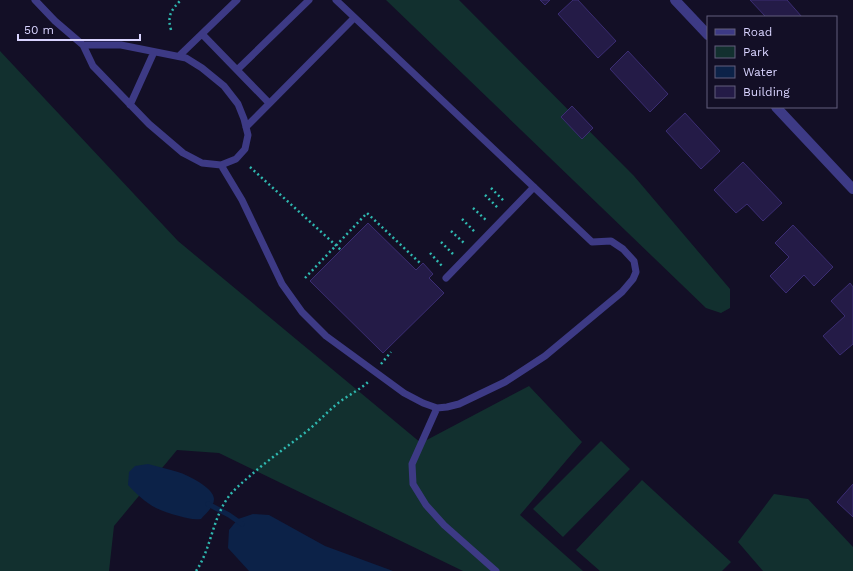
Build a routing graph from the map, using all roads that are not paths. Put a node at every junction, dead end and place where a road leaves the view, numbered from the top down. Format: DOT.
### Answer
graph roads {
  1 [pos="35,0"];
  2 [pos="237,0"];
  3 [pos="308,0"];
  4 [pos="336,0"];
  5 [pos="675,0"];
  6 [pos="354,18"];
  7 [pos="202,34"];
  8 [pos="707,34"];
  9 [pos="83,45"];
  10 [pos="154,52"];
  11 [pos="179,56"];
  12 [pos="237,70"];
  13 [pos="269,103"];
  14 [pos="130,105"];
  15 [pos="777,108"];
  16 [pos="246,126"];
  17 [pos="221,165"];
  18 [pos="534,187"];
  19 [pos="853,189"];
  20 [pos="448,276"];
  21 [pos="437,408"];
  22 [pos="496,571"];
  1 -- 9 [label="lane"];
  2 -- 7 [label="lane"];
  3 -- 12 [label="lane"];
  4 -- 6 [label="lane"];
  5 -- 8 [label="street"];
  6 -- 13 [label="lane"];
  6 -- 18 [label="lane"];
  7 -- 11 [label="lane"];
  7 -- 12 [label="lane"];
  9 -- 10 [label="lane"];
  9 -- 14 [label="lane"];
  10 -- 11 [label="lane"];
  10 -- 14 [label="lane"];
  11 -- 16 [label="lane"];
  12 -- 13 [label="lane"];
  13 -- 16 [label="lane"];
  14 -- 17 [label="lane"];
  15 -- 19 [label="street"];
  16 -- 17 [label="lane"];
  17 -- 21 [label="lane"];
  18 -- 20 [label="lane"];
  18 -- 21 [label="lane"];
  21 -- 22 [label="lane"];
}
